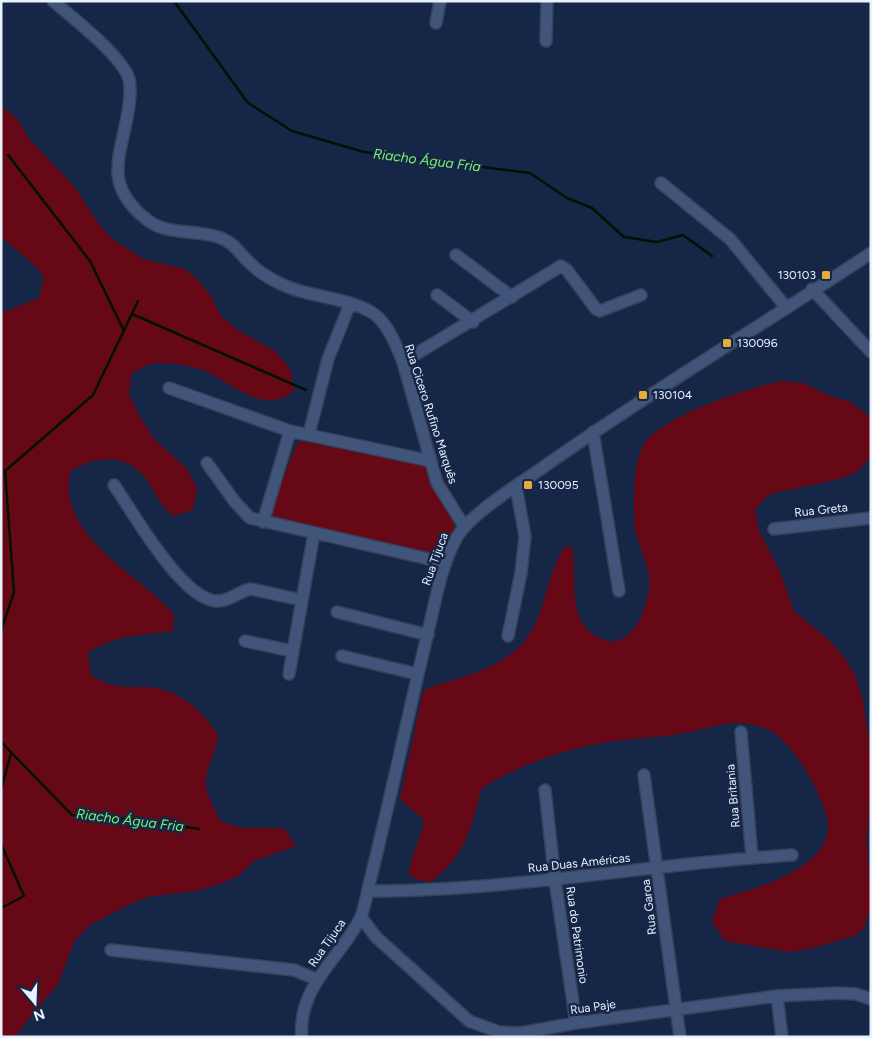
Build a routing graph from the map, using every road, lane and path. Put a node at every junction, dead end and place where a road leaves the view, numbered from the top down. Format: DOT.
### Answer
graph roads {
  1 [pos="53,1"];
  2 [pos="440,1"];
  3 [pos="547,1"];
  4 [pos="436,23"];
  5 [pos="546,41"];
  6 [pos="661,183"];
  7 [pos="871,252"];
  8 [pos="456,255"];
  9 [pos="812,289"];
  10 [pos="641,294"];
  11 [pos="436,295"];
  12 [pos="512,297"];
  13 [pos="350,304"];
  14 [pos="786,306"];
  15 [pos="472,322"];
  16 [pos="871,352"];
  17 [pos="402,362"];
  18 [pos="169,388"];
  19 [pos="290,431"];
  20 [pos="593,432"];
  21 [pos="309,434"];
  22 [pos="431,461"];
  23 [pos="207,463"];
  24 [pos="114,485"];
  25 [pos="516,487"];
  26 [pos="871,518"];
  27 [pos="263,522"];
  28 [pos="464,526"];
  29 [pos="774,529"];
  30 [pos="314,533"];
  31 [pos="446,563"];
  32 [pos="619,592"];
  33 [pos="301,600"];
  34 [pos="337,612"];
  35 [pos="428,635"];
  36 [pos="508,636"];
  37 [pos="245,641"];
  38 [pos="292,651"];
  39 [pos="342,656"];
  40 [pos="289,674"];
  41 [pos="417,674"];
  42 [pos="741,732"];
  43 [pos="644,775"];
  44 [pos="545,790"];
  45 [pos="792,855"];
  46 [pos="752,857"];
  47 [pos="658,869"];
  48 [pos="555,880"];
  49 [pos="368,891"];
  50 [pos="361,917"];
  51 [pos="111,950"];
  52 [pos="318,980"];
  53 [pos="777,996"];
  54 [pos="871,999"];
  55 [pos="676,1011"];
  56 [pos="576,1023"];
  57 [pos="302,1037"];
  58 [pos="680,1037"];
  59 [pos="782,1037"];
  1 -- 13 [label="street, Rua Cicero Rufino Marquês"];
  2 -- 4 [label="street"];
  3 -- 5 [label="street"];
  6 -- 14 [label="street"];
  7 -- 9 [label="street, Rua Tijuca"];
  8 -- 12 [label="street"];
  9 -- 14 [label="street, Rua Tijuca"];
  9 -- 16 [label="street"];
  10 -- 12 [label="street"];
  11 -- 15 [label="street"];
  12 -- 15 [label="street"];
  13 -- 17 [label="street, Rua Cicero Rufino Marquês"];
  13 -- 21 [label="street"];
  14 -- 20 [label="street, Rua Tijuca"];
  15 -- 17 [label="street"];
  17 -- 22 [label="street, Rua Cicero Rufino Marquês"];
  18 -- 19 [label="street"];
  19 -- 21 [label="street"];
  19 -- 27 [label="street"];
  20 -- 25 [label="street, Rua Tijuca"];
  20 -- 32 [label="street"];
  21 -- 22 [label="street"];
  22 -- 28 [label="street, Rua Cicero Rufino Marquês"];
  23 -- 27 [label="street"];
  24 -- 33 [label="street"];
  25 -- 28 [label="street, Rua Tijuca"];
  25 -- 36 [label="street"];
  26 -- 29 [label="street, Rua Greta"];
  27 -- 30 [label="street"];
  28 -- 31 [label="street, Rua Tijuca"];
  30 -- 31 [label="street"];
  30 -- 33 [label="street"];
  31 -- 35 [label="street, Rua Tijuca"];
  33 -- 38 [label="street"];
  34 -- 35 [label="street"];
  35 -- 41 [label="street, Rua Tijuca"];
  37 -- 38 [label="street"];
  38 -- 40 [label="street"];
  39 -- 41 [label="street"];
  41 -- 49 [label="street, Rua Tijuca"];
  42 -- 46 [label="street, Rua Britania"];
  43 -- 47 [label="street, Rua Garoa"];
  44 -- 48 [label="street, Rua do Patrimonio"];
  45 -- 46 [label="street, Rua Duas Américas"];
  46 -- 47 [label="street, Rua Duas Américas"];
  47 -- 48 [label="street, Rua Duas Américas"];
  47 -- 55 [label="street, Rua Garoa"];
  48 -- 49 [label="street, Rua Duas Américas"];
  48 -- 56 [label="street, Rua do Patrimonio"];
  49 -- 50 [label="street, Rua Tijuca"];
  50 -- 52 [label="street, Rua Tijuca"];
  50 -- 56 [label="street, Rua Paje"];
  51 -- 52 [label="street"];
  52 -- 57 [label="street, Rua Tijuca"];
  53 -- 54 [label="street, Rua Paje"];
  53 -- 55 [label="street, Rua Paje"];
  53 -- 59 [label="street"];
  55 -- 56 [label="street, Rua Paje"];
  55 -- 58 [label="street, Rua Garoa"];
}
